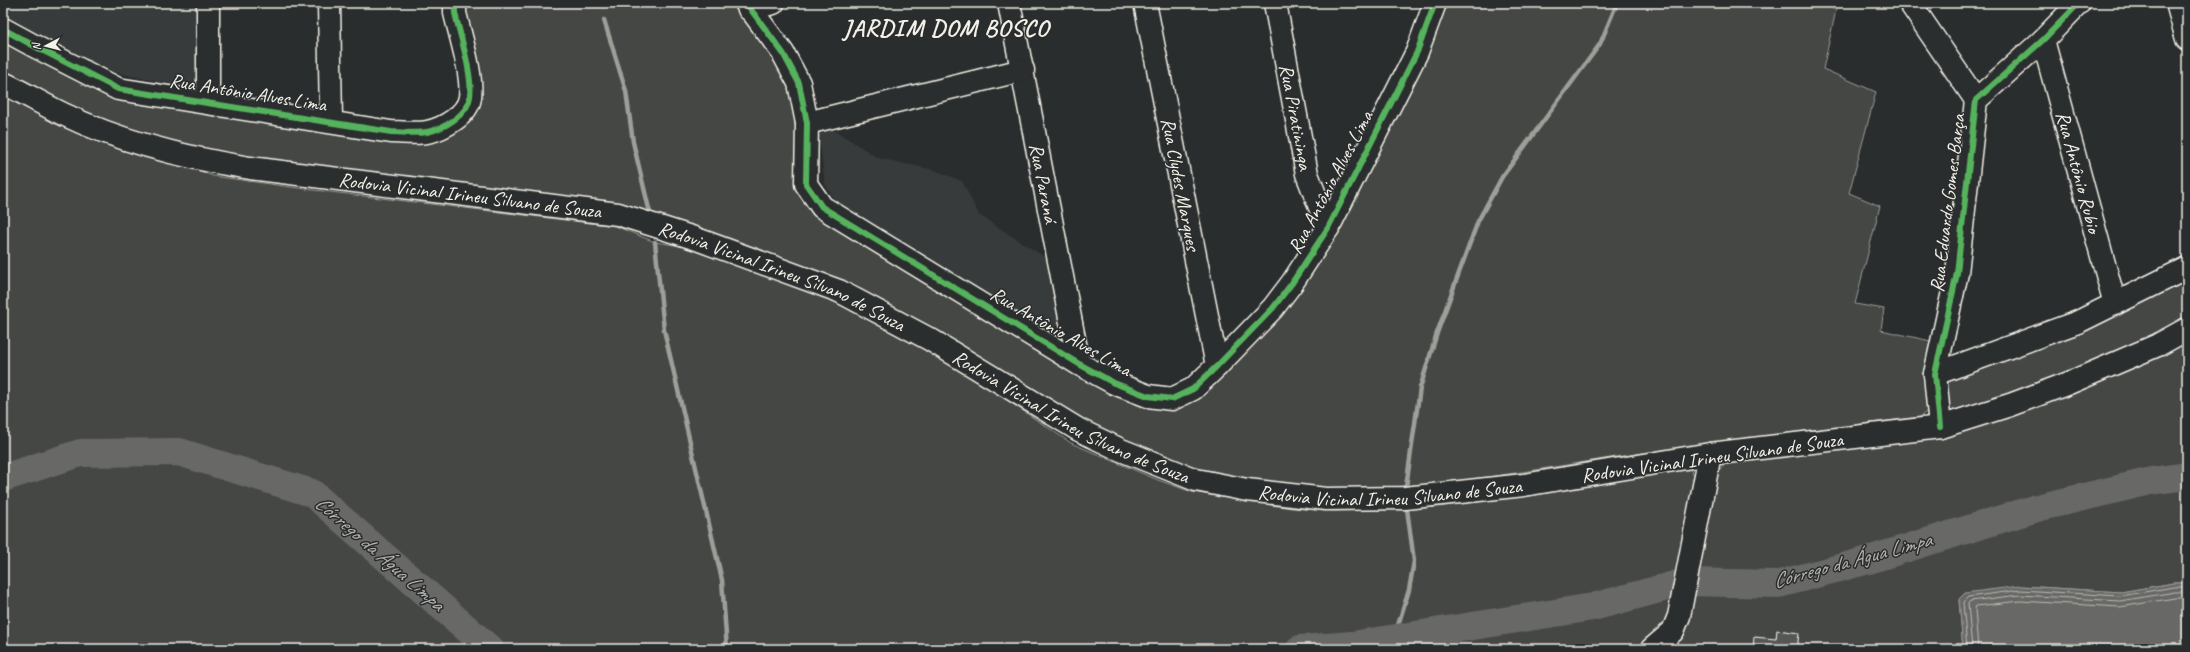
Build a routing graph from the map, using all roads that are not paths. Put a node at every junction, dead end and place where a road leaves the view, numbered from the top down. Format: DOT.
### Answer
graph roads {
  1 [pos="208,3"];
  2 [pos="329,3"];
  3 [pos="455,3"];
  4 [pos="773,3"];
  5 [pos="1010,3"];
  6 [pos="1145,3"];
  7 [pos="1275,3"];
  8 [pos="1435,3"];
  9 [pos="1910,3"];
  10 [pos="2079,3"];
  11 [pos="2177,3"];
  12 [pos="748,6"];
  13 [pos="3,29"];
  14 [pos="2043,40"];
  15 [pos="2187,40"];
  16 [pos="1023,70"];
  17 [pos="3,83"];
  18 [pos="1976,100"];
  19 [pos="208,102"];
  20 [pos="331,121"];
  21 [pos="807,123"];
  22 [pos="1328,228"];
  23 [pos="2187,268"];
  24 [pos="2116,304"];
  25 [pos="2187,329"];
  26 [pos="1079,364"];
  27 [pos="1217,366"];
  28 [pos="1935,374"];
  29 [pos="1940,427"];
  30 [pos="1710,454"];
  31 [pos="1652,649"];
  1 -- 19 [label="street"];
  2 -- 20 [label="street"];
  3 -- 20 [label="street, Rua Antônio Alves Lima"];
  4 -- 12 [label="street"];
  5 -- 16 [label="street, Rua Paraná"];
  6 -- 27 [label="street, Rua Clydes Marques"];
  7 -- 22 [label="street, Rua Piratininga"];
  8 -- 22 [label="street, Rua Antônio Alves Lima"];
  9 -- 18 [label="street"];
  10 -- 14 [label="street, Rua Eduardo Gomes Barça"];
  11 -- 15 [label="street"];
  12 -- 21 [label="street, Rua Antônio Alves Lima"];
  13 -- 19 [label="street, Rua Antônio Alves Lima"];
  14 -- 18 [label="street, Rua Eduardo Gomes Barça"];
  14 -- 24 [label="street, Rua Antônio Rubio"];
  16 -- 21 [label="street"];
  16 -- 26 [label="street, Rua Paraná"];
  17 -- 30 [label="street, Rodovia Vicinal Irineu Silvano de Souza"];
  18 -- 28 [label="street, Rua Eduardo Gomes Barça"];
  19 -- 20 [label="street, Rua Antônio Alves Lima"];
  21 -- 26 [label="street, Rua Antônio Alves Lima"];
  22 -- 27 [label="street, Rua Antônio Alves Lima"];
  23 -- 24 [label="street"];
  24 -- 28 [label="street"];
  25 -- 29 [label="street, Rodovia Vicinal Irineu Silvano de Souza"];
  26 -- 27 [label="street, Rua Antônio Alves Lima"];
  28 -- 29 [label="street, Rua Eduardo Gomes Barça"];
  29 -- 30 [label="street, Rodovia Vicinal Irineu Silvano de Souza"];
  30 -- 31 [label="street"];
}
